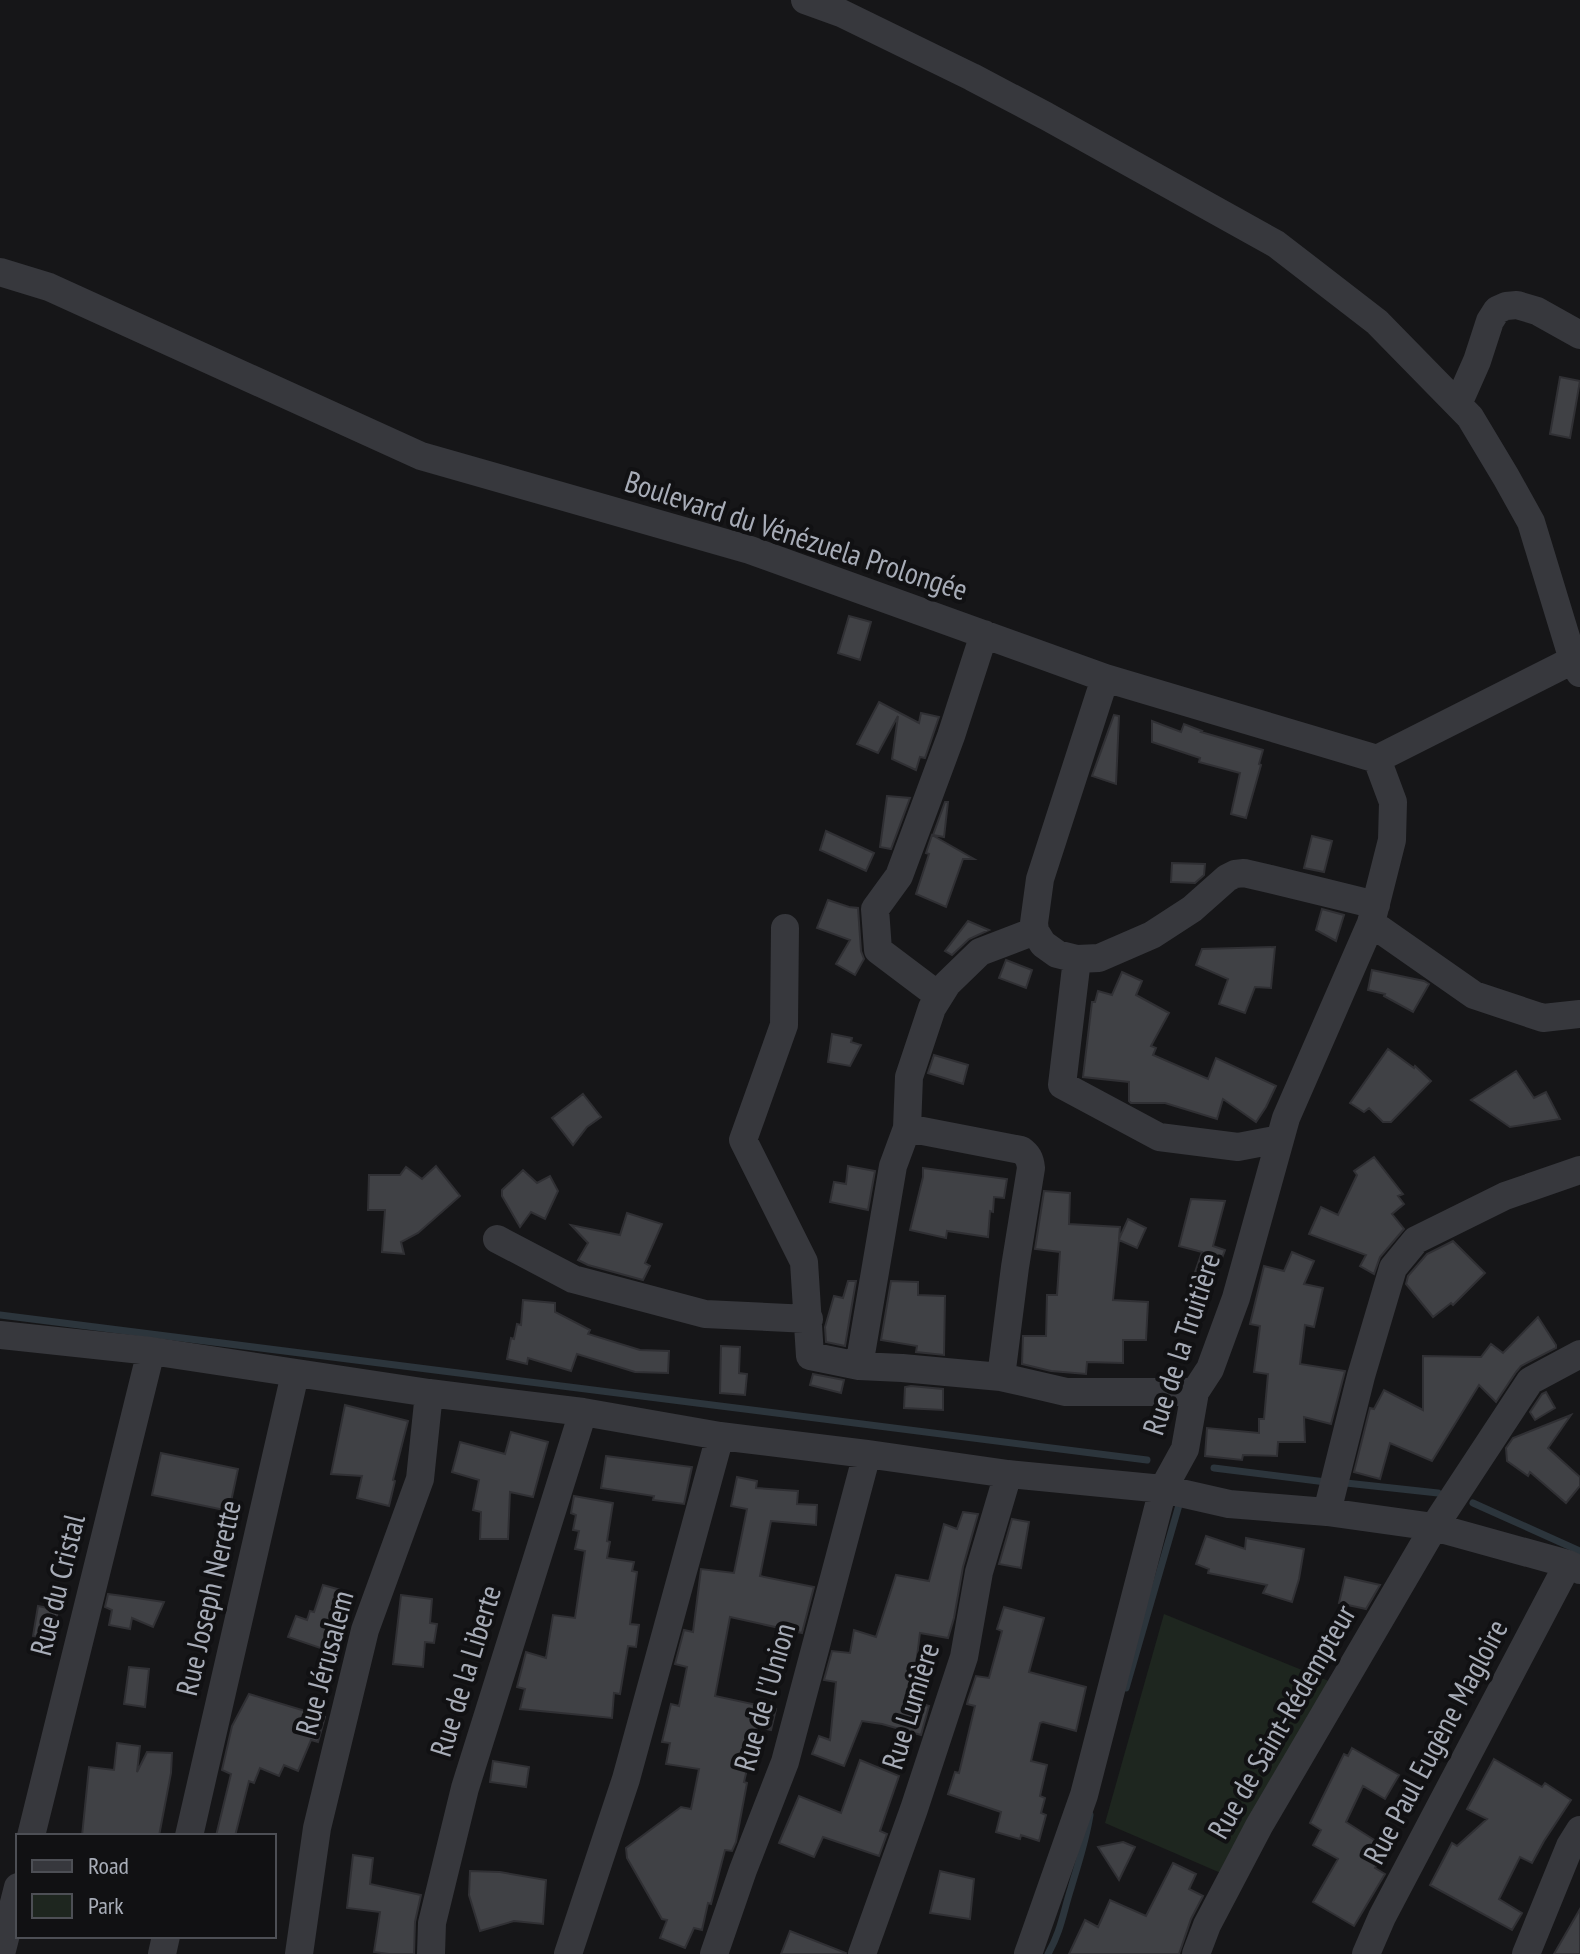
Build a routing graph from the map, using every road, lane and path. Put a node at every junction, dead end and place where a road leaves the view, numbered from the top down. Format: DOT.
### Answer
graph roads {
  1 [pos="805,0"];
  2 [pos="0,272"];
  3 [pos="1580,335"];
  4 [pos="1458,404"];
  5 [pos="984,634"];
  6 [pos="1577,667"];
  7 [pos="1105,678"];
  8 [pos="1377,759"];
  9 [pos="1374,914"];
  10 [pos="785,928"];
  11 [pos="1035,931"];
  12 [pos="1077,959"];
  13 [pos="939,996"];
  14 [pos="1580,1014"];
  15 [pos="907,1128"];
  16 [pos="1280,1139"];
  17 [pos="1580,1170"];
  18 [pos="497,1239"];
  19 [pos="809,1319"];
  20 [pos="0,1335"];
  21 [pos="151,1351"];
  22 [pos="1580,1354"];
  23 [pos="859,1366"];
  24 [pos="295,1374"];
  25 [pos="1001,1377"];
  26 [pos="1195,1392"];
  27 [pos="429,1393"];
  28 [pos="583,1412"];
  29 [pos="720,1436"];
  30 [pos="867,1454"];
  31 [pos="1008,1474"];
  32 [pos="1163,1489"];
  33 [pos="1327,1512"];
  34 [pos="1434,1527"];
  35 [pos="1574,1567"];
  36 [pos="1580,1830"];
  37 [pos="31,1834"];
  38 [pos="189,1834"];
  39 [pos="16,1895"];
  40 [pos="1,1954"];
  41 [pos="299,1954"];
  42 [pos="431,1954"];
  43 [pos="568,1954"];
  44 [pos="714,1954"];
  45 [pos="862,1954"];
  46 [pos="1028,1954"];
  47 [pos="1196,1954"];
  48 [pos="1366,1954"];
  49 [pos="1526,1954"];
  1 -- 4 [label="street"];
  2 -- 5 [label="street, Boulevard du Vénézuela Prolongée"];
  3 -- 4 [label="street"];
  4 -- 6 [label="street"];
  5 -- 7 [label="street, Boulevard du Vénézuela Prolongée"];
  5 -- 13 [label="street"];
  6 -- 8 [label="street"];
  7 -- 8 [label="street, Boulevard du Vénézuela Prolongée"];
  7 -- 11 [label="street"];
  8 -- 9 [label="street, Rue de la Truitière"];
  9 -- 12 [label="street"];
  9 -- 14 [label="street"];
  9 -- 16 [label="street, Rue de la Truitière"];
  10 -- 19 [label="street"];
  11 -- 12 [label="street"];
  11 -- 13 [label="street"];
  12 -- 16 [label="street"];
  13 -- 15 [label="street"];
  15 -- 23 [label="street"];
  15 -- 25 [label="street"];
  16 -- 26 [label="street, Rue de la Truitière"];
  17 -- 33 [label="street"];
  18 -- 19 [label="street"];
  19 -- 23 [label="street"];
  20 -- 21 [label="street"];
  21 -- 24 [label="street"];
  21 -- 37 [label="street, Rue du Cristal"];
  22 -- 34 [label="street, Rue de Saint-Rédempteur"];
  23 -- 25 [label="street"];
  24 -- 27 [label="street"];
  24 -- 38 [label="street, Rue Joseph Nerette"];
  25 -- 26 [label="street"];
  26 -- 32 [label="street, Rue de la Truitière"];
  27 -- 28 [label="street"];
  27 -- 41 [label="street, Rue Jérusalem"];
  28 -- 29 [label="street"];
  28 -- 42 [label="street, Rue de la Liberte"];
  29 -- 30 [label="street"];
  29 -- 43 [label="street"];
  30 -- 31 [label="street"];
  30 -- 44 [label="street, Rue de l'Union"];
  31 -- 32 [label="street"];
  31 -- 45 [label="street, Rue Lumière"];
  32 -- 33 [label="street"];
  32 -- 46 [label="street, Rue de la Truitière"];
  33 -- 34 [label="street"];
  34 -- 35 [label="street"];
  34 -- 47 [label="street, Rue de Saint-Rédempteur"];
  35 -- 48 [label="street, Rue Paul Eugène Magloire"];
  36 -- 49 [label="street"];
  39 -- 40 [label="street"];
}
